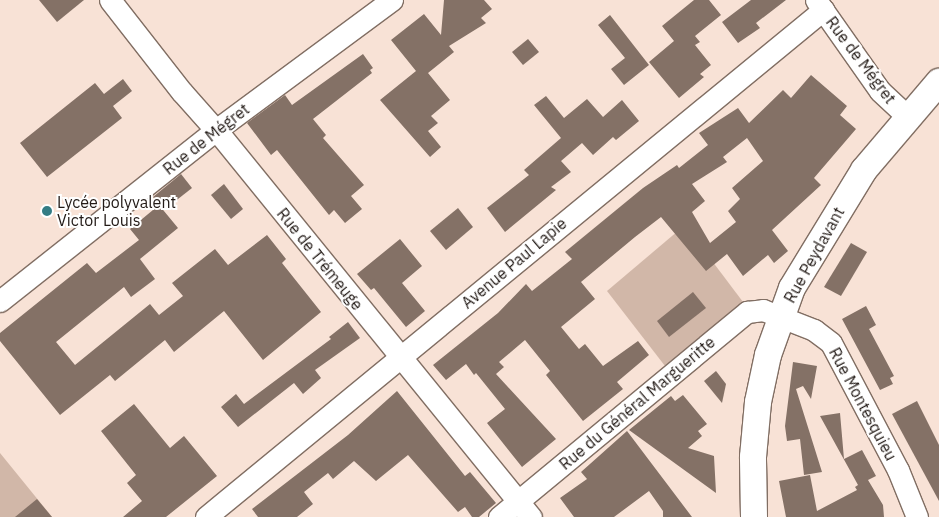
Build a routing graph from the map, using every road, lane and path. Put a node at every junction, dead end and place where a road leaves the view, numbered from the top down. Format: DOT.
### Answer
graph roads {
  1 [pos="110,0"];
  2 [pos="392,0"];
  3 [pos="819,5"];
  4 [pos="939,82"];
  5 [pos="909,118"];
  6 [pos="216,130"];
  7 [pos="0,301"];
  8 [pos="782,316"];
  9 [pos="400,358"];
  10 [pos="525,509"];
  11 [pos="206,517"];
  12 [pos="499,517"];
  13 [pos="754,517"];
  14 [pos="917,517"];
  1 -- 6 [label="street, Rue de Trémeuge"];
  2 -- 6 [label="street, Rue de Mégret"];
  3 -- 5 [label="street, Rue de Mégret"];
  3 -- 9 [label="street, Avenue Paul Lapie"];
  4 -- 5 [label="street, Rue Peydavant"];
  5 -- 8 [label="street, Rue Peydavant"];
  6 -- 7 [label="street, Rue de Mégret"];
  6 -- 9 [label="street, Rue de Trémeuge"];
  8 -- 10 [label="street, Rue du Général Margueritte"];
  8 -- 13 [label="street, Rue Peydavant"];
  8 -- 14 [label="street, Rue Montesquieu"];
  9 -- 10 [label="street, Rue de Trémeuge"];
  9 -- 11 [label="street, Avenue Paul Lapie"];
  10 -- 12 [label="street, Rue du Général Margueritte"];
}
